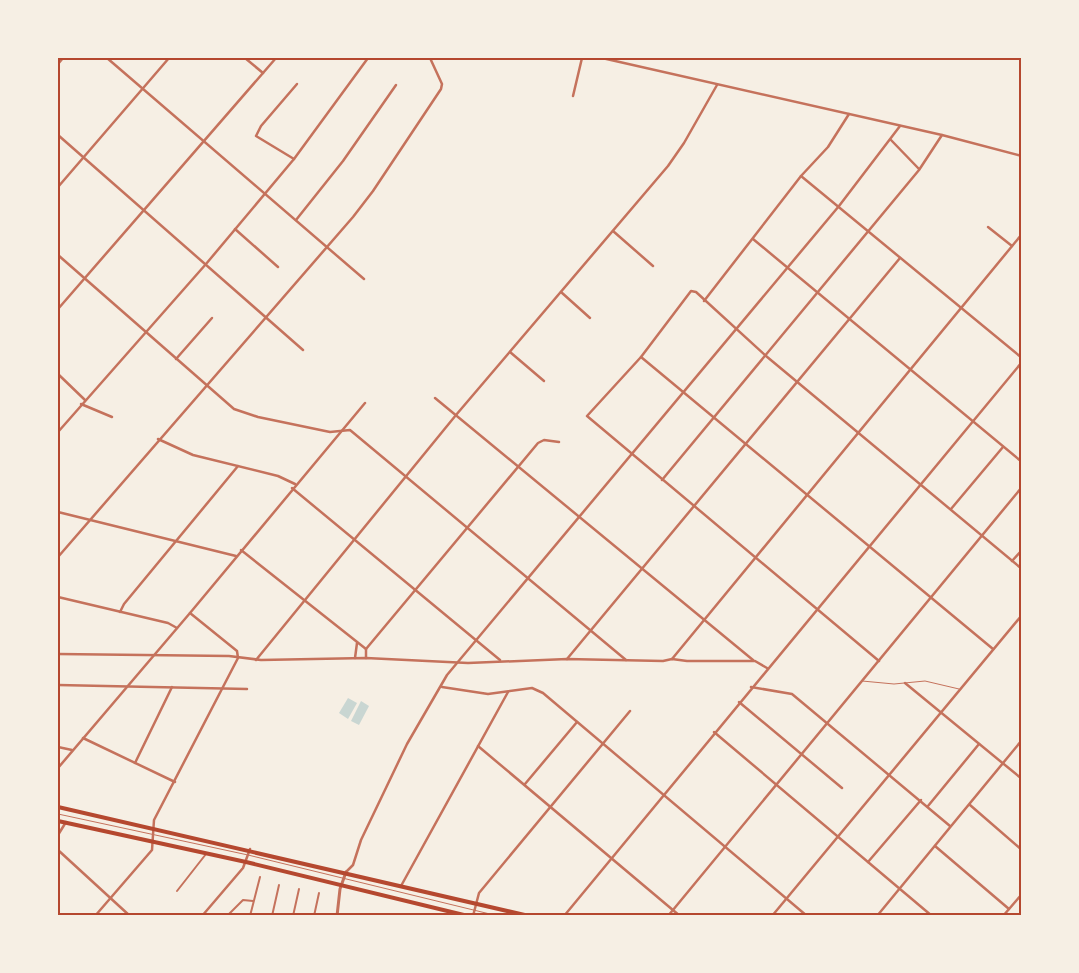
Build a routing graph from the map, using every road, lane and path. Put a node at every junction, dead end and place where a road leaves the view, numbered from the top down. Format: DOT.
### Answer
graph roads {
  1 [pos="63,58"];
  2 [pos="107,58"];
  3 [pos="169,58"];
  4 [pos="245,58"];
  5 [pos="276,58"];
  6 [pos="368,58"];
  7 [pos="430,58"];
  8 [pos="582,58"];
  9 [pos="602,58"];
  10 [pos="58,64"];
  11 [pos="263,73"];
  12 [pos="297,84"];
  13 [pos="396,85"];
  14 [pos="717,85"];
  15 [pos="142,88"];
  16 [pos="573,96"];
  17 [pos="849,114"];
  18 [pos="900,126"];
  19 [pos="58,134"];
  20 [pos="942,135"];
  21 [pos="891,140"];
  22 [pos="203,142"];
  23 [pos="83,156"];
  24 [pos="1022,156"];
  25 [pos="294,159"];
  26 [pos="919,170"];
  27 [pos="801,176"];
  28 [pos="58,187"];
  29 [pos="265,194"];
  30 [pos="839,206"];
  31 [pos="144,210"];
  32 [pos="296,220"];
  33 [pos="988,227"];
  34 [pos="235,229"];
  35 [pos="613,231"];
  36 [pos="869,231"];
  37 [pos="1022,234"];
  38 [pos="753,238"];
  39 [pos="1012,246"];
  40 [pos="327,248"];
  41 [pos="58,256"];
  42 [pos="900,258"];
  43 [pos="206,264"];
  44 [pos="653,266"];
  45 [pos="278,267"];
  46 [pos="786,268"];
  47 [pos="84,279"];
  48 [pos="364,279"];
  49 [pos="561,292"];
  50 [pos="818,294"];
  51 [pos="704,301"];
  52 [pos="962,307"];
  53 [pos="58,309"];
  54 [pos="266,317"];
  55 [pos="212,318"];
  56 [pos="590,318"];
  57 [pos="849,319"];
  58 [pos="736,329"];
  59 [pos="146,332"];
  60 [pos="303,350"];
  61 [pos="510,352"];
  62 [pos="766,356"];
  63 [pos="641,357"];
  64 [pos="176,358"];
  65 [pos="1022,358"];
  66 [pos="1022,362"];
  67 [pos="910,371"];
  68 [pos="58,374"];
  69 [pos="544,380"];
  70 [pos="798,382"];
  71 [pos="206,385"];
  72 [pos="683,393"];
  73 [pos="434,398"];
  74 [pos="85,400"];
  75 [pos="365,403"];
  76 [pos="82,404"];
  77 [pos="456,415"];
  78 [pos="112,417"];
  79 [pos="714,418"];
  80 [pos="972,422"];
  81 [pos="341,430"];
  82 [pos="58,432"];
  83 [pos="858,433"];
  84 [pos="158,439"];
  85 [pos="559,442"];
  86 [pos="746,445"];
  87 [pos="1003,447"];
  88 [pos="632,454"];
  89 [pos="1022,462"];
  90 [pos="518,465"];
  91 [pos="238,466"];
  92 [pos="406,476"];
  93 [pos="662,480"];
  94 [pos="296,484"];
  95 [pos="920,484"];
  96 [pos="1022,487"];
  97 [pos="292,488"];
  98 [pos="807,495"];
  99 [pos="694,507"];
  100 [pos="951,509"];
  101 [pos="58,512"];
  102 [pos="581,516"];
  103 [pos="88,520"];
  104 [pos="467,528"];
  105 [pos="982,535"];
  106 [pos="354,538"];
  107 [pos="177,541"];
  108 [pos="870,547"];
  109 [pos="241,550"];
  110 [pos="1022,550"];
  111 [pos="58,556"];
  112 [pos="236,556"];
  113 [pos="755,559"];
  114 [pos="1012,561"];
  115 [pos="643,568"];
  116 [pos="1022,569"];
  117 [pos="529,579"];
  118 [pos="417,590"];
  119 [pos="58,597"];
  120 [pos="932,598"];
  121 [pos="303,600"];
  122 [pos="817,610"];
  123 [pos="120,612"];
  124 [pos="190,613"];
  125 [pos="1022,615"];
  126 [pos="705,619"];
  127 [pos="178,628"];
  128 [pos="592,630"];
  129 [pos="477,640"];
  130 [pos="357,644"];
  131 [pos="366,649"];
  132 [pos="993,649"];
  133 [pos="58,654"];
  134 [pos="153,657"];
  135 [pos="238,658"];
  136 [pos="355,658"];
  137 [pos="366,658"];
  138 [pos="567,659"];
  139 [pos="672,659"];
  140 [pos="256,660"];
  141 [pos="500,660"];
  142 [pos="626,660"];
  143 [pos="755,661"];
  144 [pos="879,661"];
  145 [pos="460,662"];
  146 [pos="767,668"];
  147 [pos="861,681"];
  148 [pos="905,683"];
  149 [pos="58,685"];
  150 [pos="129,686"];
  151 [pos="441,686"];
  152 [pos="172,687"];
  153 [pos="751,687"];
  154 [pos="222,688"];
  155 [pos="247,689"];
  156 [pos="959,689"];
  157 [pos="508,692"];
  158 [pos="739,702"];
  159 [pos="630,711"];
  160 [pos="941,711"];
  161 [pos="577,722"];
  162 [pos="827,722"];
  163 [pos="714,732"];
  164 [pos="83,738"];
  165 [pos="1022,740"];
  166 [pos="979,744"];
  167 [pos="602,745"];
  168 [pos="478,746"];
  169 [pos="58,747"];
  170 [pos="72,750"];
  171 [pos="801,754"];
  172 [pos="135,763"];
  173 [pos="1003,763"];
  174 [pos="58,768"];
  175 [pos="890,773"];
  176 [pos="1022,779"];
  177 [pos="175,782"];
  178 [pos="525,784"];
  179 [pos="776,785"];
  180 [pos="842,788"];
  181 [pos="662,796"];
  182 [pos="921,800"];
  183 [pos="551,805"];
  184 [pos="970,805"];
  185 [pos="58,806"];
  186 [pos="928,806"];
  187 [pos="58,814"];
  188 [pos="58,821"];
  189 [pos="66,822"];
  190 [pos="950,826"];
  191 [pos="153,828"];
  192 [pos="58,835"];
  193 [pos="153,835"];
  194 [pos="838,835"];
  195 [pos="154,842"];
  196 [pos="724,846"];
  197 [pos="935,846"];
  198 [pos="250,849"];
  199 [pos="58,850"];
  200 [pos="1022,850"];
  201 [pos="206,854"];
  202 [pos="248,855"];
  203 [pos="611,856"];
  204 [pos="246,862"];
  205 [pos="868,862"];
  206 [pos="346,872"];
  207 [pos="260,877"];
  208 [pos="344,878"];
  209 [pos="342,885"];
  210 [pos="279,886"];
  211 [pos="401,886"];
  212 [pos="299,889"];
  213 [pos="899,889"];
  214 [pos="177,891"];
  215 [pos="319,893"];
  216 [pos="1022,894"];
  217 [pos="110,898"];
  218 [pos="786,898"];
  219 [pos="254,901"];
  220 [pos="475,903"];
  221 [pos="673,909"];
  222 [pos="1009,909"];
  223 [pos="473,910"];
  224 [pos="95,916"];
  225 [pos="130,916"];
  226 [pos="202,916"];
  227 [pos="227,916"];
  228 [pos="250,916"];
  229 [pos="272,916"];
  230 [pos="293,916"];
  231 [pos="314,916"];
  232 [pos="337,916"];
  233 [pos="468,916"];
  234 [pos="473,916"];
  235 [pos="498,916"];
  236 [pos="529,916"];
  237 [pos="564,916"];
  238 [pos="668,916"];
  239 [pos="680,916"];
  240 [pos="772,916"];
  241 [pos="807,916"];
  242 [pos="877,916"];
  243 [pos="932,916"];
  244 [pos="1003,916"];
  1 -- 10 [label="street"];
  2 -- 15 [label="street"];
  3 -- 15 [label="street"];
  4 -- 11 [label="street"];
  5 -- 11 [label="street"];
  6 -- 25 [label="street"];
  7 -- 40 [label="street"];
  8 -- 16 [label="street"];
  9 -- 14 [label="street"];
  11 -- 22 [label="street"];
  12 -- 25 [label="street"];
  13 -- 32 [label="street"];
  14 -- 17 [label="street"];
  14 -- 35 [label="street"];
  15 -- 22 [label="street"];
  15 -- 23 [label="street"];
  17 -- 18 [label="street"];
  17 -- 27 [label="street"];
  18 -- 20 [label="street"];
  18 -- 21 [label="street"];
  19 -- 23 [label="street"];
  20 -- 24 [label="street"];
  20 -- 26 [label="street"];
  21 -- 26 [label="street"];
  21 -- 30 [label="street"];
  22 -- 29 [label="street"];
  22 -- 31 [label="street"];
  23 -- 28 [label="street"];
  23 -- 31 [label="street"];
  25 -- 29 [label="street"];
  26 -- 36 [label="street"];
  27 -- 30 [label="street"];
  27 -- 38 [label="street"];
  29 -- 32 [label="street"];
  29 -- 34 [label="street"];
  30 -- 36 [label="street"];
  30 -- 46 [label="street"];
  31 -- 43 [label="street"];
  31 -- 47 [label="street"];
  32 -- 40 [label="street"];
  33 -- 39 [label="street"];
  34 -- 43 [label="street"];
  34 -- 45 [label="street"];
  35 -- 44 [label="street"];
  35 -- 49 [label="street"];
  36 -- 42 [label="street"];
  36 -- 50 [label="street"];
  37 -- 39 [label="street"];
  38 -- 46 [label="street"];
  38 -- 51 [label="street"];
  39 -- 52 [label="street"];
  40 -- 48 [label="street"];
  40 -- 54 [label="street"];
  41 -- 47 [label="street"];
  42 -- 52 [label="street"];
  42 -- 57 [label="street"];
  43 -- 54 [label="street"];
  43 -- 59 [label="street"];
  46 -- 50 [label="street"];
  46 -- 58 [label="street"];
  47 -- 53 [label="street"];
  47 -- 59 [label="street"];
  49 -- 56 [label="street"];
  49 -- 61 [label="street"];
  50 -- 57 [label="street"];
  50 -- 62 [label="street"];
  51 -- 58 [label="street"];
  51 -- 63 [label="street"];
  52 -- 65 [label="street"];
  52 -- 67 [label="street"];
  54 -- 60 [label="street"];
  54 -- 71 [label="street"];
  55 -- 64 [label="street"];
  57 -- 67 [label="street"];
  57 -- 70 [label="street"];
  58 -- 62 [label="street"];
  58 -- 72 [label="street"];
  59 -- 64 [label="street"];
  59 -- 74 [label="street"];
  61 -- 69 [label="street"];
  61 -- 77 [label="street"];
  62 -- 70 [label="street"];
  62 -- 79 [label="street"];
  63 -- 72 [label="street"];
  63 -- 88 [label="street"];
  64 -- 71 [label="street"];
  66 -- 80 [label="street"];
  67 -- 80 [label="street"];
  67 -- 83 [label="street"];
  68 -- 74 [label="street"];
  70 -- 83 [label="street"];
  70 -- 86 [label="street"];
  71 -- 81 [label="street"];
  71 -- 84 [label="street"];
  72 -- 79 [label="street"];
  72 -- 88 [label="street"];
  73 -- 77 [label="street"];
  74 -- 76 [label="street"];
  75 -- 81 [label="street"];
  76 -- 78 [label="street"];
  76 -- 82 [label="street"];
  77 -- 90 [label="street"];
  77 -- 92 [label="street"];
  79 -- 86 [label="street"];
  79 -- 93 [label="street"];
  80 -- 87 [label="street"];
  80 -- 95 [label="street"];
  81 -- 92 [label="street"];
  81 -- 94 [label="street"];
  83 -- 95 [label="street"];
  83 -- 98 [label="street"];
  84 -- 91 [label="street"];
  84 -- 103 [label="street"];
  85 -- 90 [label="street"];
  86 -- 98 [label="street"];
  86 -- 99 [label="street"];
  87 -- 89 [label="street"];
  87 -- 100 [label="street"];
  88 -- 93 [label="street"];
  88 -- 102 [label="street"];
  90 -- 102 [label="street"];
  90 -- 104 [label="street"];
  91 -- 94 [label="street"];
  91 -- 107 [label="street"];
  92 -- 104 [label="street"];
  92 -- 106 [label="street"];
  93 -- 99 [label="street"];
  94 -- 97 [label="street"];
  95 -- 100 [label="street"];
  95 -- 108 [label="street"];
  96 -- 105 [label="street"];
  97 -- 106 [label="street"];
  97 -- 109 [label="street"];
  98 -- 108 [label="street"];
  98 -- 113 [label="street"];
  99 -- 113 [label="street"];
  99 -- 115 [label="street"];
  100 -- 105 [label="street"];
  101 -- 103 [label="street"];
  102 -- 115 [label="street"];
  102 -- 117 [label="street"];
  103 -- 107 [label="street"];
  103 -- 111 [label="street"];
  104 -- 117 [label="street"];
  104 -- 118 [label="street"];
  105 -- 114 [label="street"];
  105 -- 120 [label="street"];
  106 -- 118 [label="street"];
  106 -- 121 [label="street"];
  107 -- 112 [label="street"];
  107 -- 123 [label="street"];
  108 -- 120 [label="street"];
  108 -- 122 [label="street"];
  109 -- 112 [label="street"];
  109 -- 121 [label="street"];
  110 -- 114 [label="street"];
  112 -- 124 [label="street"];
  113 -- 122 [label="street"];
  113 -- 126 [label="street"];
  114 -- 116 [label="street"];
  115 -- 126 [label="street"];
  115 -- 128 [label="street"];
  117 -- 128 [label="street"];
  117 -- 129 [label="street"];
  118 -- 129 [label="street"];
  118 -- 131 [label="street"];
  119 -- 123 [label="street"];
  120 -- 132 [label="street"];
  120 -- 144 [label="street"];
  121 -- 130 [label="street"];
  121 -- 140 [label="street"];
  122 -- 144 [label="street"];
  122 -- 146 [label="street"];
  123 -- 127 [label="street"];
  124 -- 127 [label="street"];
  124 -- 135 [label="street"];
  125 -- 132 [label="street"];
  126 -- 139 [label="street"];
  126 -- 143 [label="street"];
  127 -- 134 [label="street"];
  128 -- 138 [label="street"];
  128 -- 142 [label="street"];
  129 -- 141 [label="street"];
  129 -- 145 [label="street"];
  130 -- 131 [label="street"];
  130 -- 136 [label="street"];
  131 -- 137 [label="street"];
  132 -- 156 [label="street"];
  133 -- 134 [label="street"];
  134 -- 135 [label="street"];
  134 -- 150 [label="street"];
  135 -- 140 [label="street"];
  135 -- 154 [label="street"];
  136 -- 137 [label="street"];
  136 -- 140 [label="street"];
  137 -- 145 [label="street"];
  138 -- 141 [label="street"];
  138 -- 142 [label="street"];
  139 -- 142 [label="street"];
  139 -- 143 [label="street"];
  141 -- 145 [label="street"];
  143 -- 146 [label="street"];
  144 -- 147 [label="street"];
  145 -- 151 [label="street"];
  146 -- 153 [label="street"];
  147 -- 148 [label="lane"];
  147 -- 162 [label="street"];
  148 -- 156 [label="lane"];
  148 -- 160 [label="street"];
  149 -- 150 [label="street"];
  150 -- 152 [label="street"];
  150 -- 164 [label="street"];
  151 -- 157 [label="street"];
  151 -- 206 [label="street"];
  152 -- 154 [label="street"];
  152 -- 172 [label="street"];
  153 -- 158 [label="street"];
  153 -- 162 [label="street"];
  154 -- 155 [label="street"];
  154 -- 177 [label="street"];
  156 -- 160 [label="street"];
  157 -- 161 [label="street"];
  157 -- 168 [label="street"];
  158 -- 163 [label="street"];
  158 -- 171 [label="street"];
  159 -- 167 [label="street"];
  160 -- 166 [label="street"];
  160 -- 175 [label="street"];
  161 -- 167 [label="street"];
  161 -- 178 [label="street"];
  162 -- 171 [label="street"];
  162 -- 175 [label="street"];
  163 -- 179 [label="street"];
  163 -- 181 [label="street"];
  164 -- 170 [label="street"];
  164 -- 172 [label="street"];
  165 -- 173 [label="street"];
  166 -- 173 [label="street"];
  166 -- 186 [label="street"];
  167 -- 181 [label="street"];
  167 -- 183 [label="street"];
  168 -- 178 [label="street"];
  168 -- 211 [label="street"];
  169 -- 170 [label="street"];
  170 -- 174 [label="street"];
  171 -- 179 [label="street"];
  171 -- 180 [label="street"];
  172 -- 177 [label="street"];
  173 -- 176 [label="street"];
  173 -- 184 [label="street"];
  175 -- 182 [label="street"];
  175 -- 194 [label="street"];
  177 -- 191 [label="street"];
  178 -- 183 [label="street"];
  179 -- 194 [label="street"];
  179 -- 196 [label="street"];
  181 -- 196 [label="street"];
  181 -- 203 [label="street"];
  182 -- 186 [label="street"];
  182 -- 205 [label="street"];
  183 -- 203 [label="street"];
  183 -- 220 [label="street"];
  184 -- 190 [label="street"];
  184 -- 200 [label="street"];
  185 -- 191 [label="main road"];
  186 -- 190 [label="street"];
  187 -- 193 [label="lane"];
  188 -- 189 [label="main road"];
  189 -- 192 [label="street"];
  189 -- 195 [label="main road"];
  190 -- 197 [label="street"];
  191 -- 193 [label="street"];
  191 -- 198 [label="main road"];
  193 -- 195 [label="street"];
  193 -- 202 [label="lane"];
  194 -- 205 [label="street"];
  194 -- 218 [label="street"];
  195 -- 201 [label="main road"];
  195 -- 217 [label="street"];
  196 -- 218 [label="street"];
  196 -- 221 [label="street"];
  197 -- 213 [label="street"];
  197 -- 222 [label="street"];
  198 -- 202 [label="street"];
  198 -- 206 [label="main road"];
  199 -- 217 [label="street"];
  201 -- 204 [label="main road"];
  201 -- 214 [label="street"];
  202 -- 204 [label="street"];
  202 -- 208 [label="lane"];
  203 -- 221 [label="street"];
  203 -- 237 [label="street"];
  204 -- 209 [label="main road"];
  204 -- 226 [label="street"];
  205 -- 213 [label="street"];
  206 -- 208 [label="street"];
  206 -- 211 [label="main road"];
  207 -- 219 [label="street"];
  208 -- 209 [label="street"];
  208 -- 223 [label="lane"];
  209 -- 232 [label="street"];
  209 -- 233 [label="main road"];
  210 -- 229 [label="street"];
  211 -- 220 [label="main road"];
  212 -- 230 [label="street"];
  213 -- 242 [label="street"];
  213 -- 243 [label="street"];
  215 -- 231 [label="street"];
  216 -- 222 [label="street"];
  217 -- 224 [label="street"];
  217 -- 225 [label="street"];
  218 -- 240 [label="street"];
  218 -- 241 [label="street"];
  219 -- 227 [label="street"];
  219 -- 228 [label="street"];
  220 -- 223 [label="street"];
  220 -- 236 [label="main road"];
  221 -- 238 [label="street"];
  221 -- 239 [label="street"];
  222 -- 244 [label="street"];
  223 -- 234 [label="street"];
  223 -- 235 [label="lane"];
}
